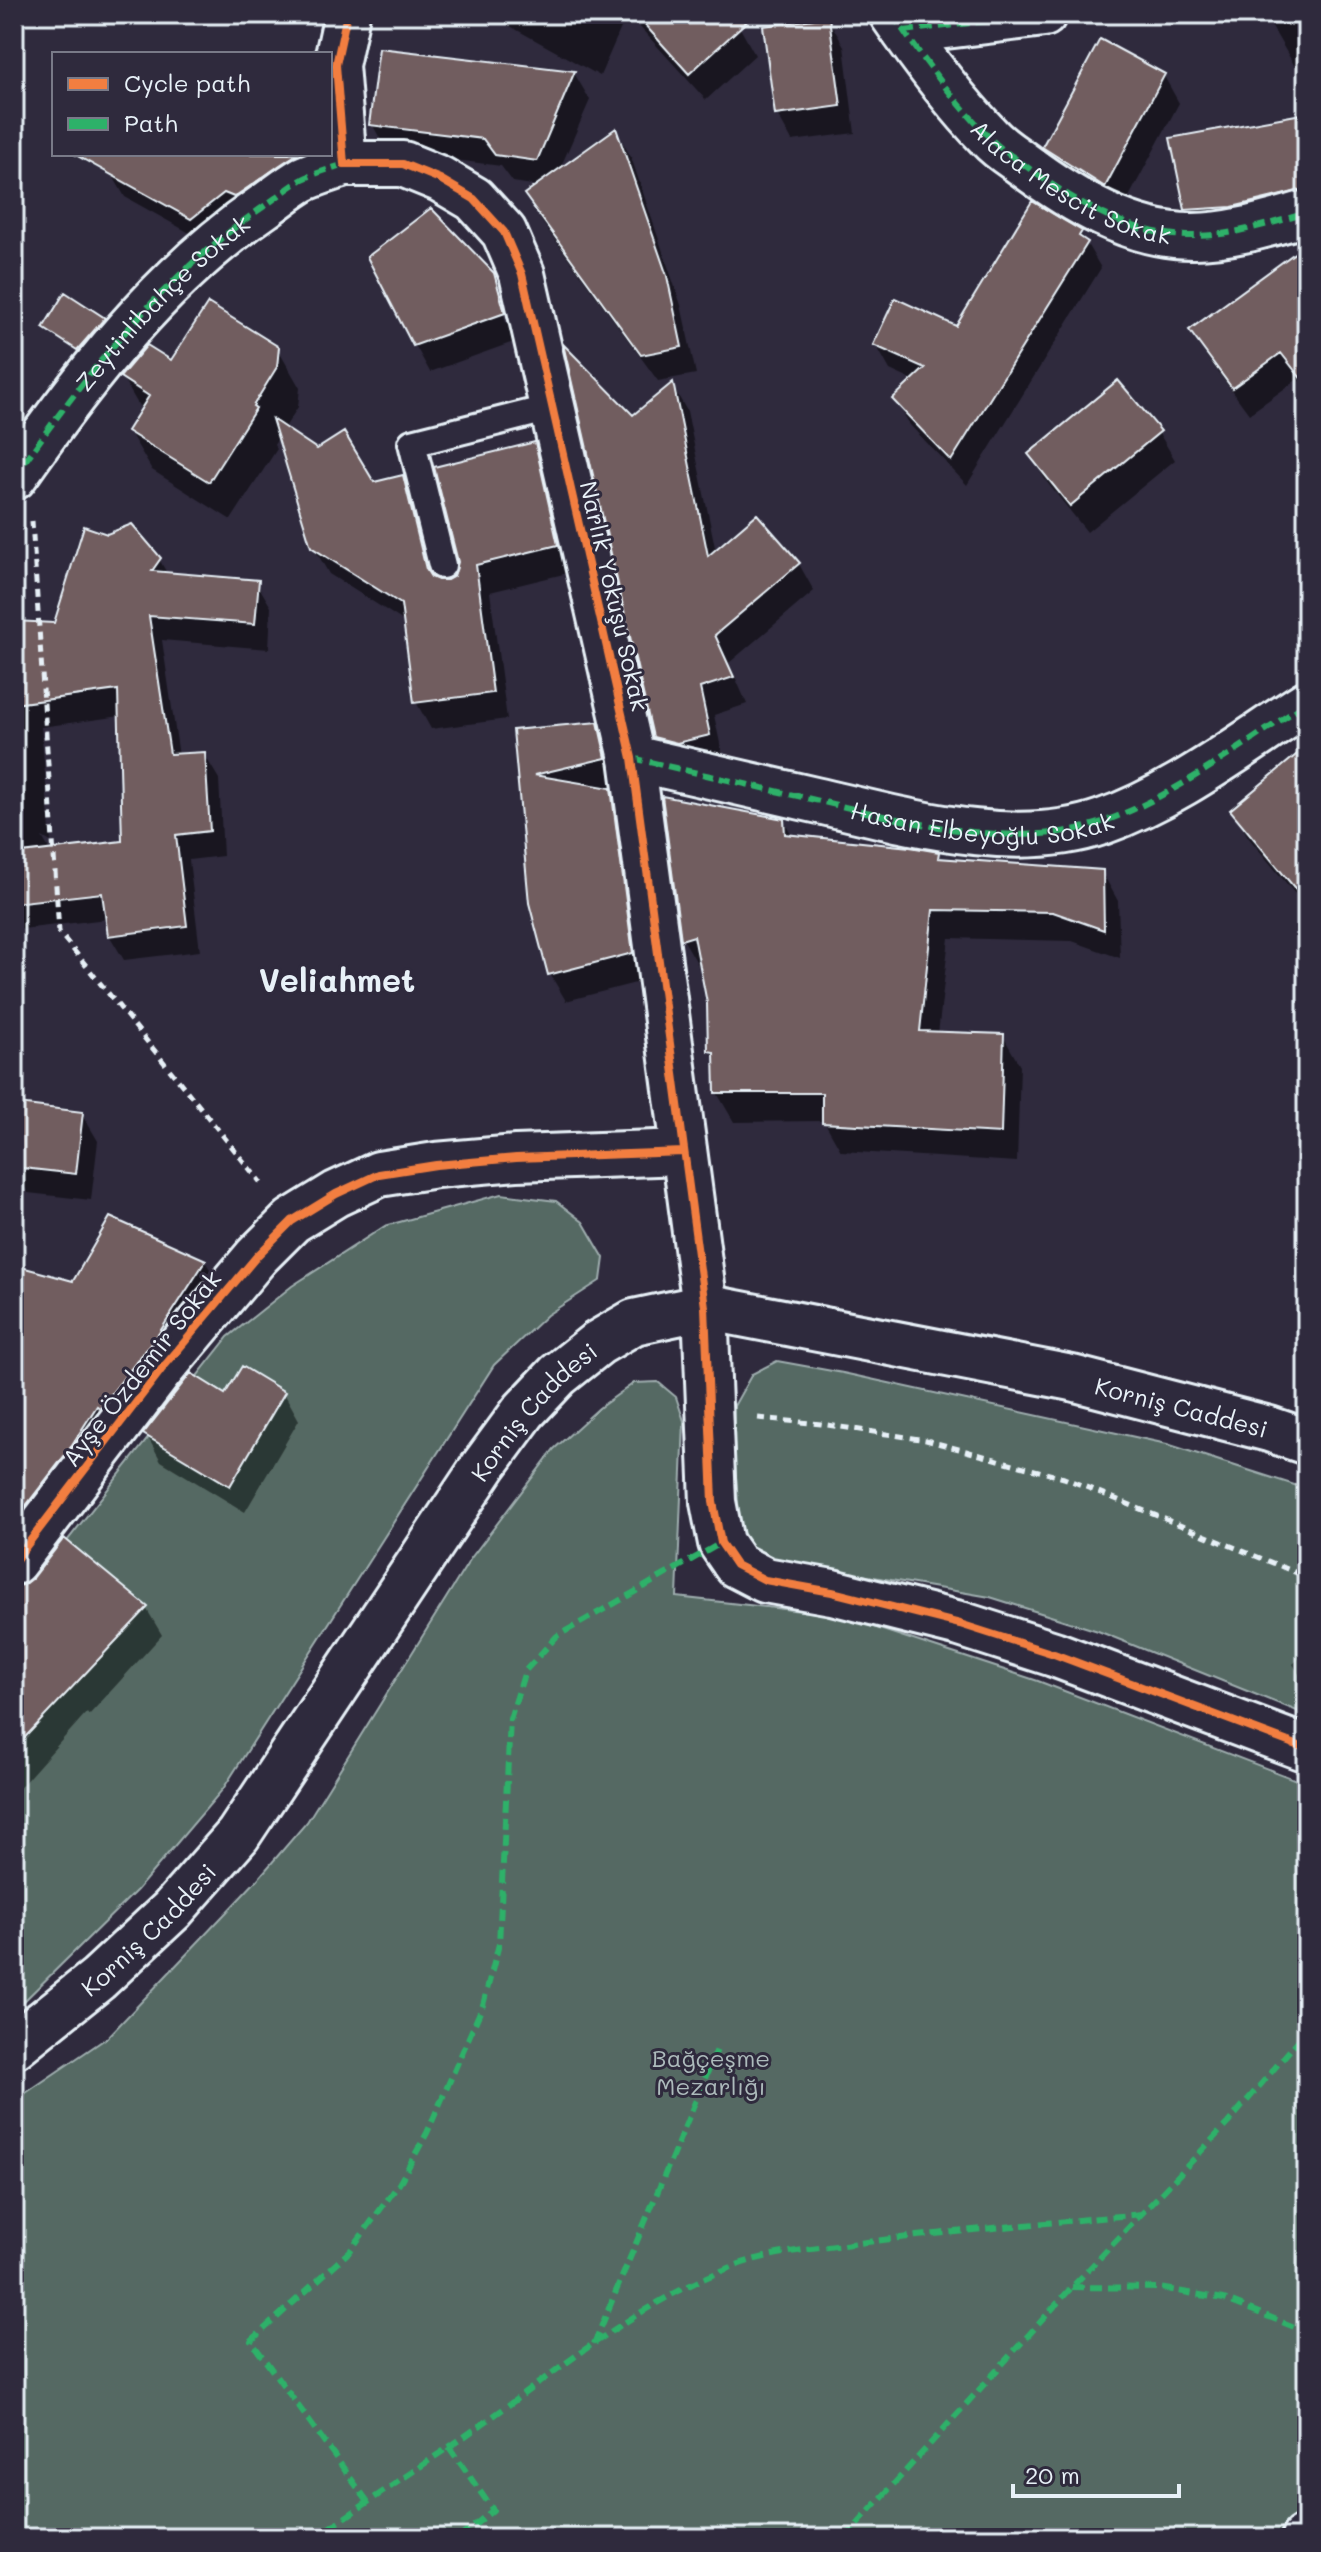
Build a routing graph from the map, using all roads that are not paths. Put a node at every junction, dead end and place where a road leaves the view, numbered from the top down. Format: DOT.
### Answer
graph roads {
  1 [pos="347,14"];
  2 [pos="1044,14"];
  3 [pos="898,23"];
  4 [pos="344,164"];
  5 [pos="1307,213"];
  6 [pos="551,408"];
  7 [pos="21,467"];
  8 [pos="442,565"];
  9 [pos="1307,703"];
  10 [pos="632,758"];
  11 [pos="684,1152"];
  12 [pos="705,1307"];
  13 [pos="1307,1442"];
  14 [pos="14,1562"];
  15 [pos="1307,1749"];
  16 [pos="14,2046"];
  1 -- 4 [label="street"];
  2 -- 3 [label="street"];
  3 -- 5 [label="street, Alaca Mescit Sokak"];
  4 -- 6 [label="street, Narlık Yokuşu Sokak"];
  4 -- 7 [label="street, Zeytinlibahçe Sokak"];
  6 -- 8 [label="lane"];
  6 -- 10 [label="street, Narlık Yokuşu Sokak"];
  9 -- 10 [label="street, Hasan Elbeyoğlu Sokak"];
  10 -- 11 [label="street, Narlık Yokuşu Sokak"];
  11 -- 12 [label="street, Narlık Yokuşu Sokak"];
  11 -- 14 [label="street, Ayşe Özdemir Sokak"];
  12 -- 13 [label="street, Korniş Caddesi"];
  12 -- 15 [label="street, Narlık Yokuşu Sokak"];
  12 -- 16 [label="street, Korniş Caddesi"];
}
